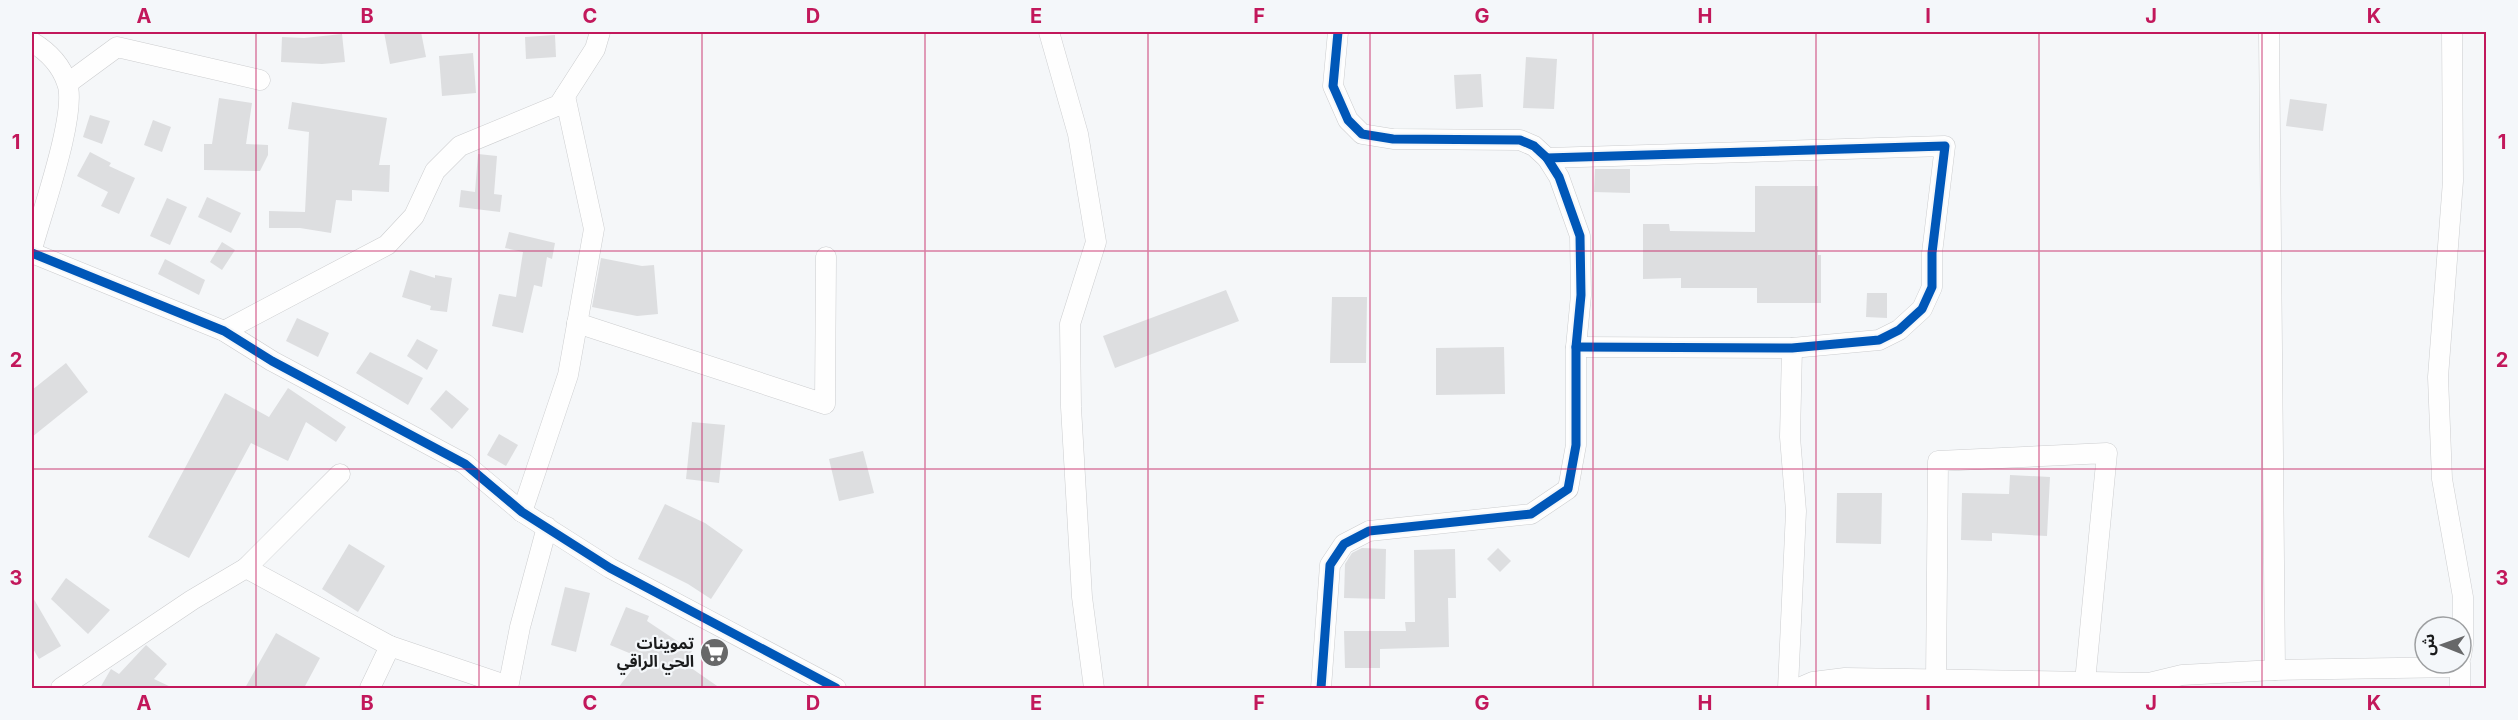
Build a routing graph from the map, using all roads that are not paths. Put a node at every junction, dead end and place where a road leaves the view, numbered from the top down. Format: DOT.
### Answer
graph roads {
  1 [pos="600,32"];
  2 [pos="1049,32"];
  3 [pos="1338,32"];
  4 [pos="2269,32"];
  5 [pos="2452,32"];
  6 [pos="121,39"];
  7 [pos="32,42"];
  8 [pos="260,80"];
  9 [pos="68,83"];
  10 [pos="565,96"];
  11 [pos="1547,158"];
  12 [pos="32,251"];
  13 [pos="826,258"];
  14 [pos="577,323"];
  15 [pos="224,331"];
  16 [pos="1576,347"];
  17 [pos="1792,348"];
  18 [pos="340,474"];
  19 [pos="522,512"];
  20 [pos="547,528"];
  21 [pos="246,568"];
  22 [pos="2463,615"];
  23 [pos="390,646"];
  24 [pos="2413,664"];
  25 [pos="2275,670"];
  26 [pos="1936,681"];
  27 [pos="2085,682"];
  28 [pos="508,687"];
  29 [pos="61,688"];
  30 [pos="370,688"];
  31 [pos="836,688"];
  32 [pos="1094,688"];
  33 [pos="1321,688"];
  34 [pos="1788,688"];
  35 [pos="1799,688"];
  1 -- 10 [label="street"];
  2 -- 32 [label="street"];
  3 -- 11 [label="street"];
  4 -- 25 [label="street"];
  5 -- 22 [label="street"];
  6 -- 8 [label="street"];
  6 -- 9 [label="street"];
  7 -- 9 [label="street"];
  9 -- 12 [label="street"];
  10 -- 14 [label="street"];
  10 -- 15 [label="street"];
  11 -- 16 [label="street"];
  11 -- 17 [label="street"];
  12 -- 15 [label="street"];
  13 -- 14 [label="street"];
  14 -- 19 [label="street"];
  15 -- 19 [label="street"];
  16 -- 17 [label="street"];
  16 -- 33 [label="street"];
  17 -- 34 [label="street"];
  18 -- 21 [label="street"];
  19 -- 20 [label="street"];
  20 -- 28 [label="street"];
  20 -- 31 [label="street"];
  21 -- 23 [label="street"];
  21 -- 29 [label="street"];
  23 -- 28 [label="street"];
  23 -- 30 [label="street"];
  24 -- 25 [label="street"];
  25 -- 27 [label="street"];
  26 -- 27 [label="street"];
  26 -- 27 [label="street"];
  26 -- 35 [label="street"];
}
